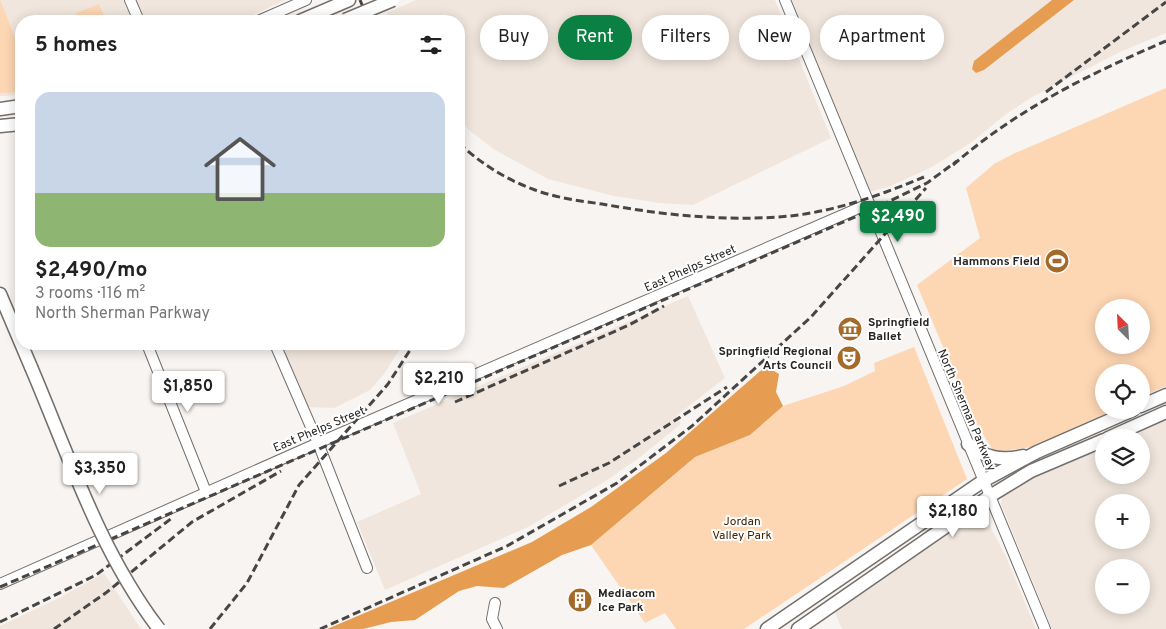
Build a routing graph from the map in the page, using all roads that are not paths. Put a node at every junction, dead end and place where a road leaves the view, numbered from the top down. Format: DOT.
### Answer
graph roads {
  1 [pos="130,0"];
  2 [pos="306,0"];
  3 [pos="392,0"];
  4 [pos="785,0"];
  5 [pos="343,2"];
  6 [pos="136,15"];
  7 [pos="272,15"];
  8 [pos="314,15"];
  9 [pos="358,15"];
  10 [pos="15,107"];
  11 [pos="0,109"];
  12 [pos="15,125"];
  13 [pos="0,126"];
  14 [pos="868,204"];
  15 [pos="0,294"];
  16 [pos="15,326"];
  17 [pos="26,350"];
  18 [pos="149,350"];
  19 [pos="278,350"];
  20 [pos="1166,395"];
  21 [pos="1150,402"];
  22 [pos="1166,412"];
  23 [pos="1112,419"];
  24 [pos="1128,429"];
  25 [pos="318,443"];
  26 [pos="968,444"];
  27 [pos="1095,444"];
  28 [pos="1037,452"];
  29 [pos="983,481"];
  30 [pos="206,492"];
  31 [pos="990,496"];
  32 [pos="367,568"];
  33 [pos="0,584"];
  34 [pos="495,603"];
  35 [pos="159,629"];
  36 [pos="497,629"];
  37 [pos="768,629"];
  38 [pos="798,629"];
  39 [pos="1045,629"];
  1 -- 6 [label="street"];
  2 -- 7 [label="street"];
  3 -- 9 [label="main road, bridge"];
  4 -- 14 [label="street, North Sherman Parkway"];
  5 -- 8 [label="main road"];
  10 -- 11 [label="main road"];
  12 -- 13 [label="main road"];
  14 -- 25 [label="street, East Phelps Street"];
  14 -- 26 [label="street, North Sherman Parkway"];
  15 -- 16 [label="main road"];
  17 -- 35 [label="main road, bridge"];
  18 -- 30 [label="street"];
  19 -- 25 [label="street"];
  20 -- 21 [label="main road"];
  22 -- 24 [label="main road"];
  23 -- 28 [label="main road"];
  25 -- 30 [label="street, East Phelps Street"];
  25 -- 32 [label="street"];
  26 -- 28 [label="main road"];
  26 -- 29 [label="street, North Sherman Parkway"];
  27 -- 31 [label="main road"];
  28 -- 29 [label="main road"];
  29 -- 31 [label="street, North Sherman Parkway"];
  29 -- 37 [label="main road"];
  30 -- 33 [label="street, East Phelps Street"];
  31 -- 38 [label="main road"];
  31 -- 39 [label="street, North Sherman Parkway"];
  34 -- 36 [label="street"];
}
